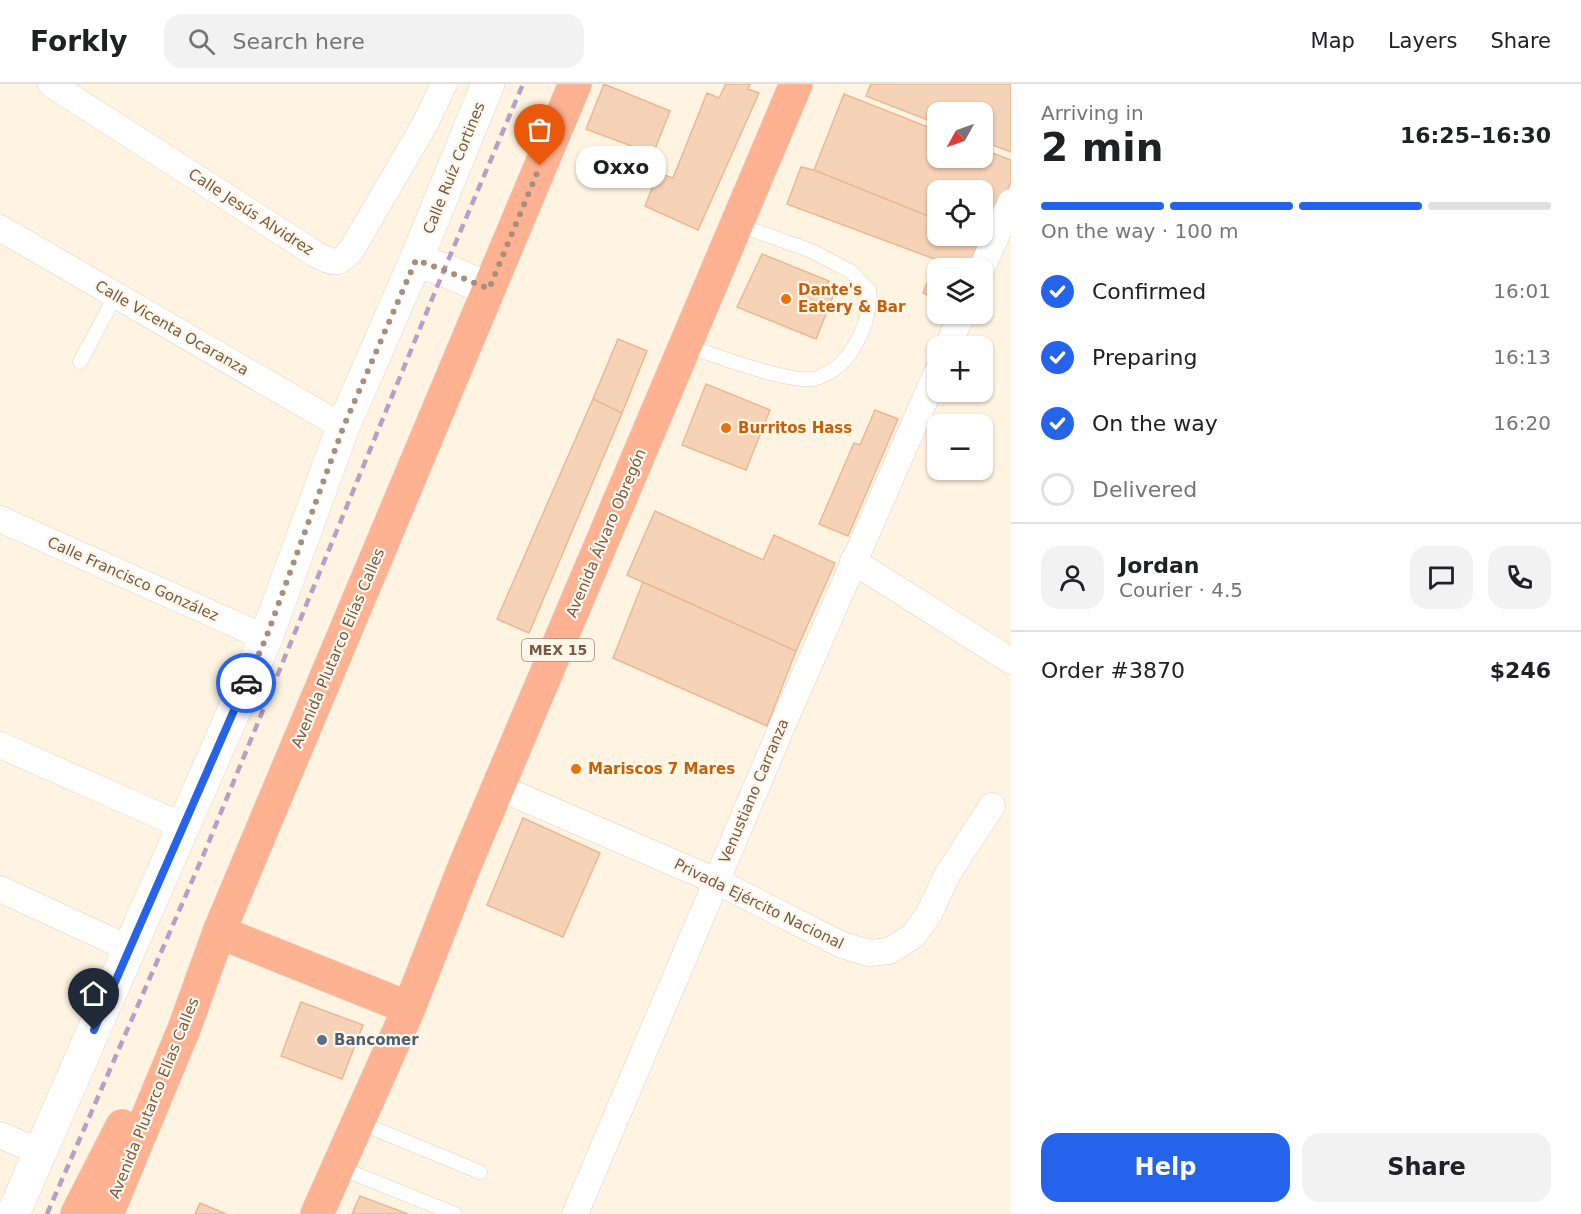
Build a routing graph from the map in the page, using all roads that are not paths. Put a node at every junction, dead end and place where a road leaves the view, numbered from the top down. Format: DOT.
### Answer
graph roads {
  1 [pos="51,84"];
  2 [pos="444,84"];
  3 [pos="488,84"];
  4 [pos="574,84"];
  5 [pos="788,90"];
  6 [pos="1011,202"];
  7 [pos="736,224"];
  8 [pos="0,228"];
  9 [pos="986,258"];
  10 [pos="416,260"];
  11 [pos="489,289"];
  12 [pos="116,295"];
  13 [pos="685,345"];
  14 [pos="80,362"];
  15 [pos="927,395"];
  16 [pos="343,428"];
  17 [pos="0,519"];
  18 [pos="854,561"];
  19 [pos="266,638"];
  20 [pos="1011,661"];
  21 [pos="0,745"];
  22 [pos="498,786"];
  23 [pos="992,806"];
  24 [pos="183,826"];
  25 [pos="716,881"];
  26 [pos="0,889"];
  27 [pos="219,932"];
  28 [pos="130,949"];
  29 [pos="409,1008"];
  30 [pos="184,1029"];
  31 [pos="358,1122"];
  32 [pos="0,1135"];
  33 [pos="40,1152"];
  34 [pos="338,1167"];
  35 [pos="480,1172"];
  36 [pos="13,1214"];
  37 [pos="77,1214"];
  38 [pos="107,1214"];
  39 [pos="317,1214"];
  40 [pos="455,1214"];
  41 [pos="575,1214"];
  1 -- 2 [label="street, Calle Jesús Alvidrez"];
  3 -- 10 [label="street, Calle Ruíz Cortines"];
  4 -- 11 [label="highway, Avenida Plutarco Elías Calles"];
  5 -- 7 [label="highway, Avenida Álvaro Obregón / MEX 15"];
  6 -- 9 [label="street"];
  7 -- 13 [label="highway, Avenida Álvaro Obregón / MEX 15"];
  7 -- 13 [label="lane"];
  8 -- 12 [label="street, Calle Vicenta Ocaranza"];
  10 -- 11 [label="street"];
  10 -- 16 [label="street, Calle Ruíz Cortines"];
  11 -- 27 [label="highway, Avenida Plutarco Elías Calles"];
  12 -- 14 [label="lane"];
  12 -- 16 [label="street, Calle Vicenta Ocaranza"];
  13 -- 22 [label="highway, Avenida Álvaro Obregón / MEX 15"];
  15 -- 18 [label="street, Venustiano Carranza"];
  16 -- 19 [label="street, Calle Ruíz Cortines"];
  17 -- 19 [label="street, Calle Francisco González"];
  18 -- 20 [label="street"];
  18 -- 25 [label="street, Venustiano Carranza"];
  19 -- 24 [label="street, Calle Ruíz Cortines"];
  21 -- 24 [label="street"];
  22 -- 25 [label="street, Privada Ejército Nacional"];
  22 -- 29 [label="highway, Avenida Álvaro Obregón / MEX 15"];
  23 -- 25 [label="street, Privada Ejército Nacional"];
  24 -- 28 [label="street, Calle Ruíz Cortines"];
  25 -- 41 [label="street, Venustiano Carranza"];
  26 -- 28 [label="street"];
  27 -- 29 [label="highway"];
  27 -- 30 [label="highway, Avenida Plutarco Elías Calles"];
  28 -- 33 [label="street, Calle Ruíz Cortines"];
  29 -- 31 [label="highway, Avenida Álvaro Obregón / MEX 15"];
  30 -- 37 [label="highway"];
  30 -- 38 [label="highway, Avenida Plutarco Elías Calles"];
  31 -- 34 [label="highway, Avenida Álvaro Obregón / MEX 15"];
  31 -- 35 [label="lane"];
  32 -- 33 [label="street"];
  33 -- 36 [label="street, Calle Ruíz Cortines"];
  34 -- 39 [label="highway, Avenida Álvaro Obregón / MEX 15"];
  34 -- 40 [label="lane"];
}
